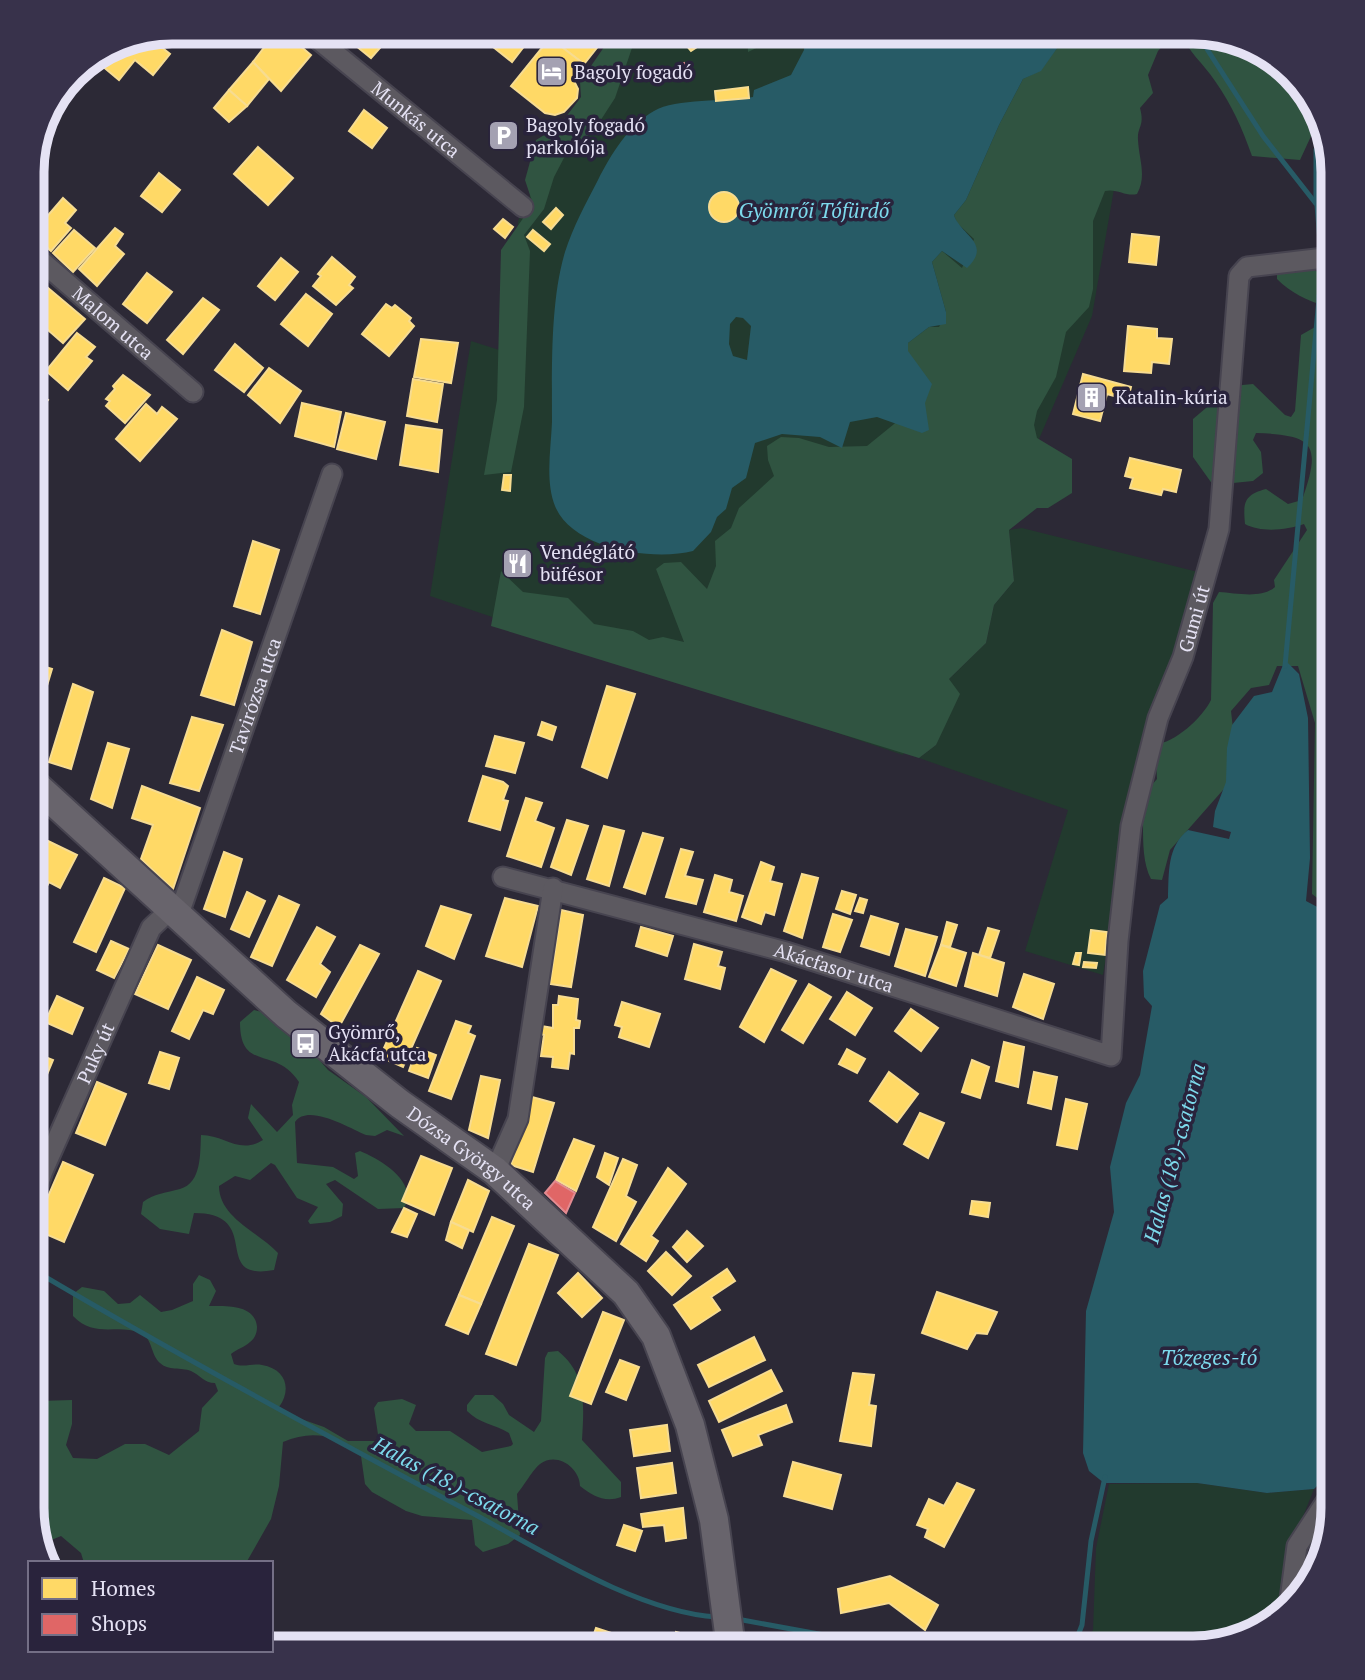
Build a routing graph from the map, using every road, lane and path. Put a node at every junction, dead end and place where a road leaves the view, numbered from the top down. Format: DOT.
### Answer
graph roads {
  1 [pos="324,44"];
  2 [pos="523,207"];
  3 [pos="1321,259"];
  4 [pos="44,263"];
  5 [pos="192,392"];
  6 [pos="332,474"];
  7 [pos="44,793"];
  8 [pos="503,877"];
  9 [pos="553,888"];
  10 [pos="174,914"];
  11 [pos="1111,1056"];
  12 [pos="495,1171"];
  13 [pos="44,1175"];
  14 [pos="1321,1510"];
  15 [pos="1291,1592"];
  16 [pos="729,1636"];
  1 -- 2 [label="street, Munkás utca"];
  3 -- 11 [label="street, Gumi út"];
  4 -- 5 [label="street, Malom utca"];
  6 -- 10 [label="street, Tavirózsa utca"];
  7 -- 10 [label="main road, Dózsa György utca"];
  8 -- 9 [label="street, Akácfasor utca"];
  9 -- 11 [label="street, Akácfasor utca"];
  9 -- 12 [label="street"];
  10 -- 12 [label="main road, Dózsa György utca"];
  10 -- 13 [label="street, Puky út"];
  12 -- 16 [label="main road, Dózsa György utca"];
  14 -- 15 [label="street"];
}
